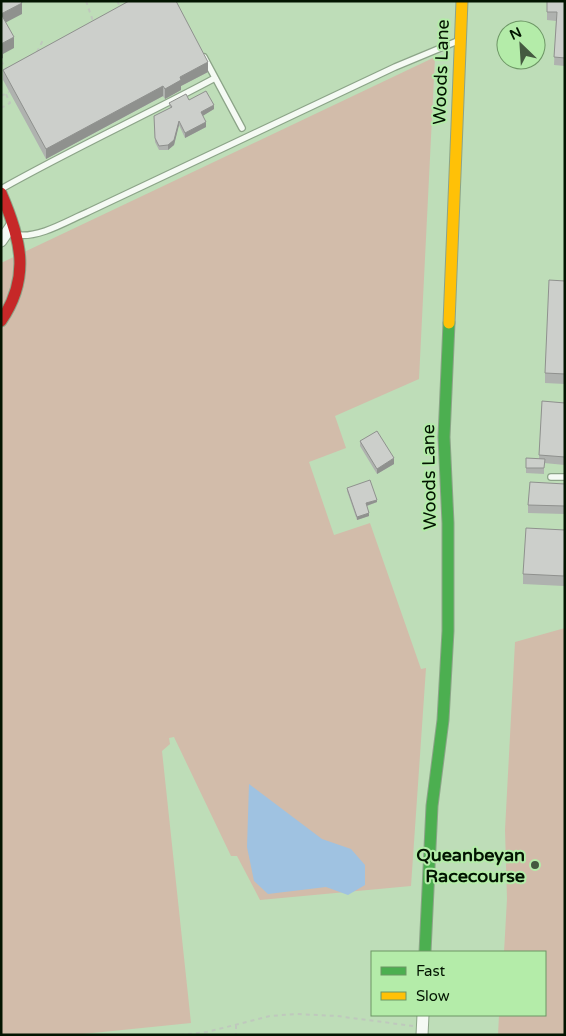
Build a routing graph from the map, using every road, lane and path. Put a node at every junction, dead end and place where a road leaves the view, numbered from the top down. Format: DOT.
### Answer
graph roads {
  1 [pos="86,1"];
  2 [pos="117,1"];
  3 [pos="462,1"];
  4 [pos="118,14"];
  5 [pos="95,26"];
  6 [pos="44,38"];
  7 [pos="460,40"];
  8 [pos="202,52"];
  9 [pos="36,53"];
  10 [pos="1,61"];
  11 [pos="7,70"];
  12 [pos="215,78"];
  13 [pos="10,92"];
  14 [pos="6,94"];
  15 [pos="1,96"];
  16 [pos="1,108"];
  17 [pos="242,128"];
  18 [pos="1,189"];
  19 [pos="1,193"];
  20 [pos="13,230"];
  21 [pos="1,241"];
  22 [pos="1,322"];
  23 [pos="565,476"];
  24 [pos="551,477"];
  25 [pos="425,951"];
  26 [pos="236,1024"];
  27 [pos="422,1024"];
  28 [pos="180,1035"];
  29 [pos="236,1035"];
  1 -- 5 [label="path"];
  2 -- 4 [label="path"];
  3 -- 7 [label="street, Woods Lane"];
  6 -- 9 [label="path"];
  7 -- 20 [label="lane"];
  7 -- 25 [label="street, Woods Lane"];
  8 -- 12 [label="lane"];
  10 -- 11 [label="path"];
  12 -- 17 [label="lane"];
  12 -- 18 [label="lane"];
  13 -- 14 [label="path"];
  14 -- 15 [label="path"];
  14 -- 16 [label="path"];
  19 -- 20 [label="street"];
  20 -- 21 [label="street"];
  20 -- 22 [label="street"];
  23 -- 24 [label="lane"];
  26 -- 27 [label="path"];
  26 -- 28 [label="path"];
  26 -- 29 [label="path"];
}
